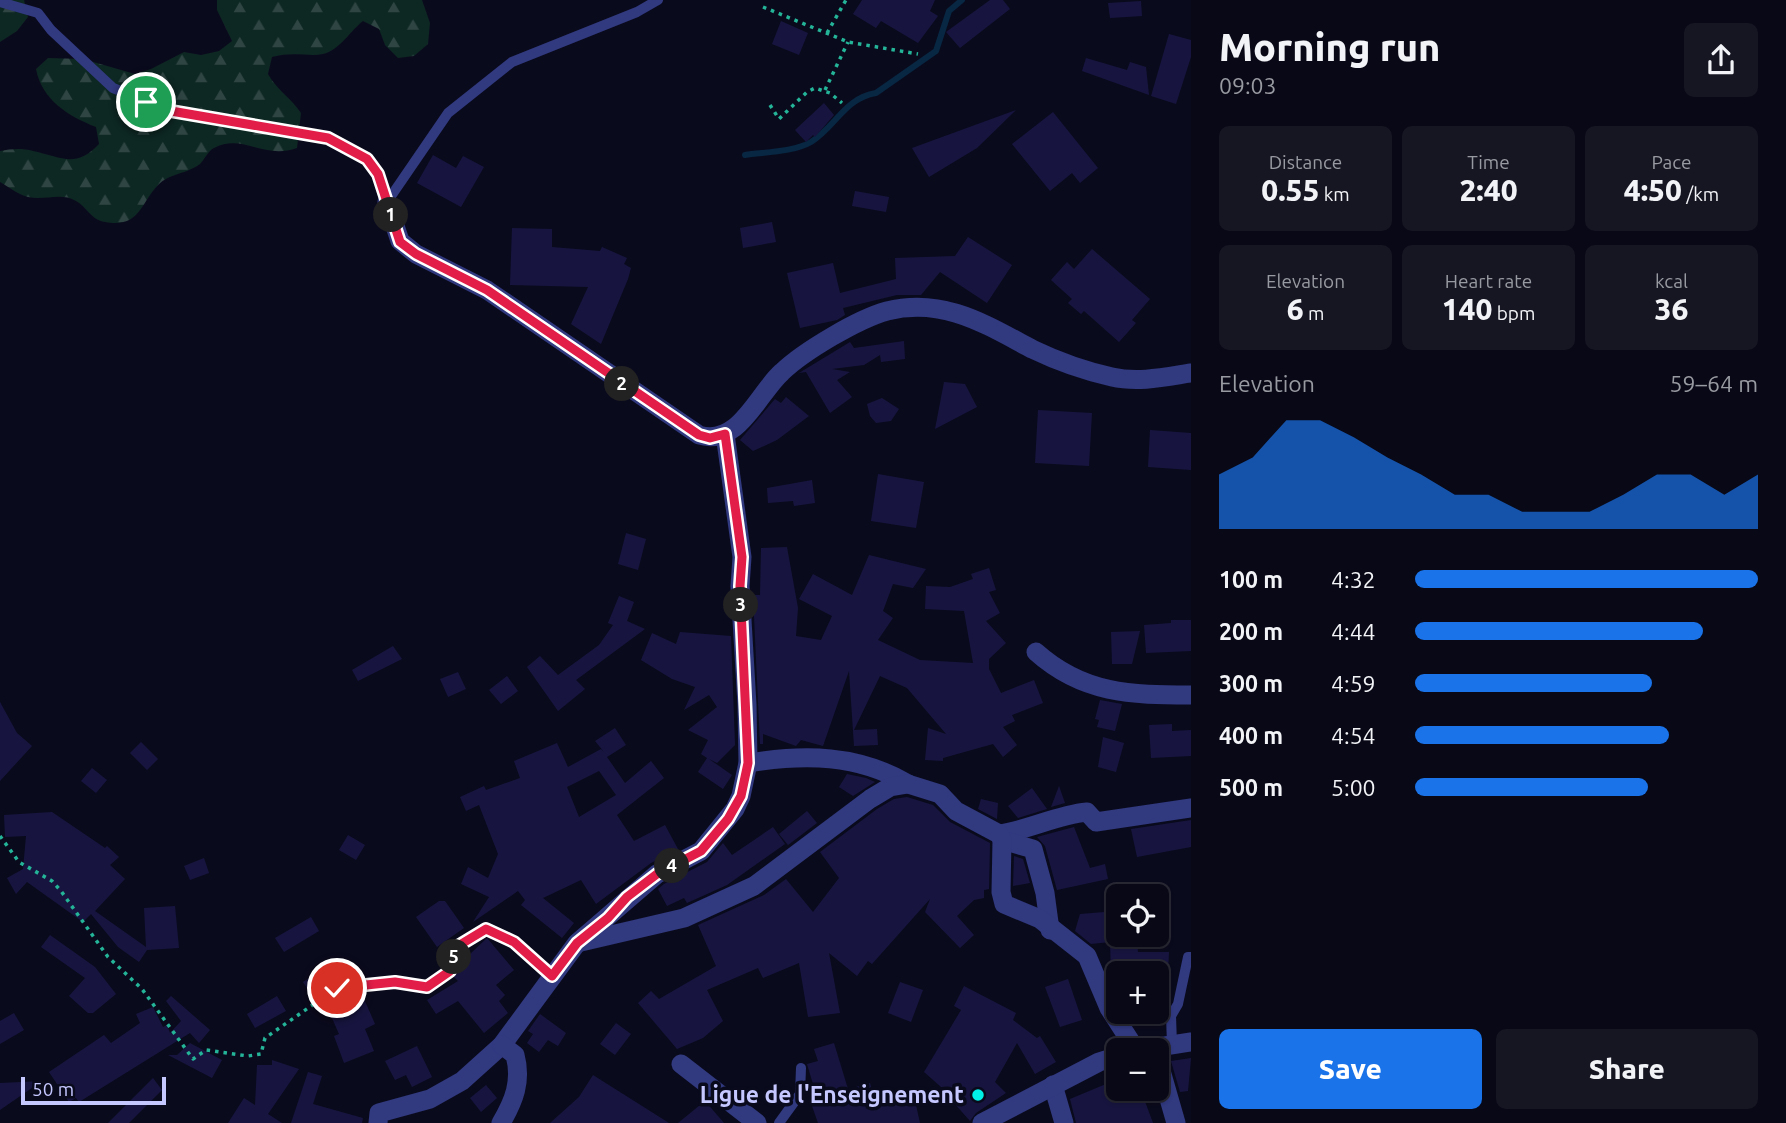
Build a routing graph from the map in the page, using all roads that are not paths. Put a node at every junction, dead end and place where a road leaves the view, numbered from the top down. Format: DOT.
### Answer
graph roads {
  1 [pos="658,0"];
  2 [pos="0,2"];
  3 [pos="387,202"];
  4 [pos="1191,373"];
  5 [pos="725,434"];
  6 [pos="1036,652"];
  7 [pos="1191,695"];
  8 [pos="748,763"];
  9 [pos="908,784"];
  10 [pos="1191,808"];
  11 [pos="1000,837"];
  12 [pos="1050,930"];
  13 [pos="577,943"];
  14 [pos="1191,957"];
  15 [pos="1146,1038"];
  16 [pos="1162,1038"];
  17 [pos="502,1045"];
  18 [pos="1106,1060"];
  19 [pos="681,1064"];
  20 [pos="802,1068"];
  21 [pos="1053,1085"];
  22 [pos="1169,1094"];
  23 [pos="749,1120"];
  24 [pos="378,1123"];
  25 [pos="501,1123"];
  26 [pos="779,1123"];
  27 [pos="982,1123"];
  28 [pos="1064,1123"];
  29 [pos="1176,1123"];
  1 -- 3 [label="lane"];
  2 -- 3 [label="lane"];
  3 -- 5 [label="street"];
  4 -- 5 [label="street"];
  5 -- 8 [label="street"];
  6 -- 7 [label="street"];
  8 -- 9 [label="street"];
  8 -- 13 [label="street"];
  9 -- 11 [label="street"];
  9 -- 13 [label="street"];
  10 -- 11 [label="street"];
  11 -- 12 [label="street"];
  11 -- 12 [label="street"];
  12 -- 15 [label="street"];
  13 -- 17 [label="street"];
  14 -- 16 [label="lane"];
  17 -- 24 [label="street"];
  17 -- 25 [label="street"];
  18 -- 21 [label="street"];
  19 -- 23 [label="street"];
  20 -- 26 [label="lane"];
  21 -- 27 [label="street"];
  21 -- 28 [label="street"];
  22 -- 29 [label="street"];
}
